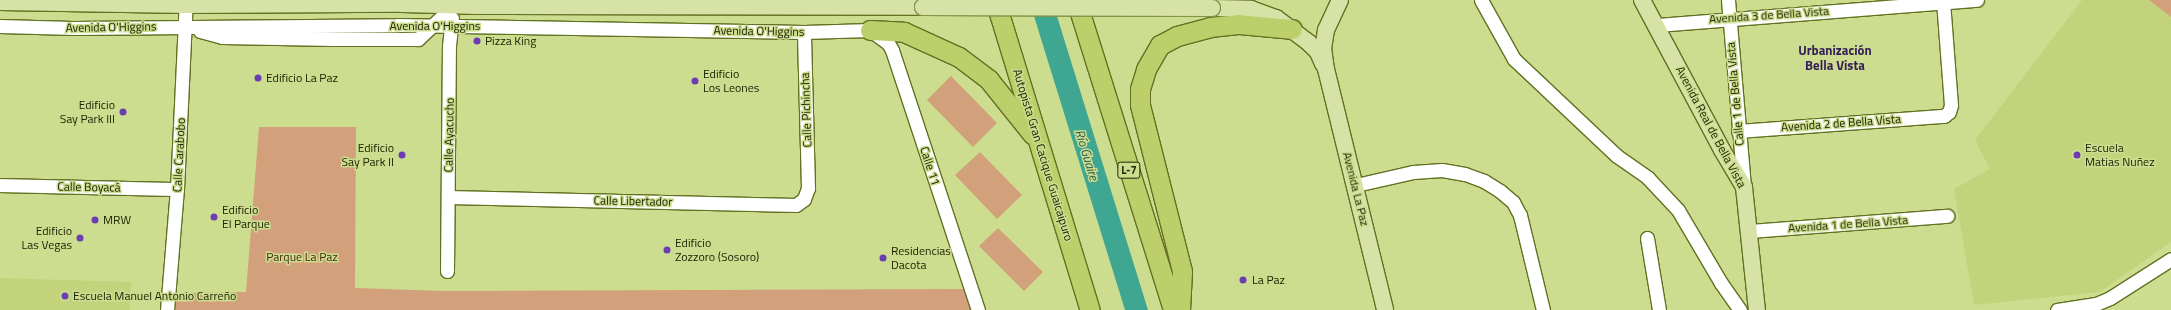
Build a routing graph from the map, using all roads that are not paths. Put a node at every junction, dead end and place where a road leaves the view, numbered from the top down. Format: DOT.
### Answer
graph roads {
  1 [pos="995,0"];
  2 [pos="1076,0"];
  3 [pos="1340,0"];
  4 [pos="1481,0"];
  5 [pos="1642,0"];
  6 [pos="1728,0"];
  7 [pos="1977,0"];
  8 [pos="0,2"];
  9 [pos="186,2"];
  10 [pos="1943,2"];
  11 [pos="453,3"];
  12 [pos="1212,8"];
  13 [pos="1729,18"];
  14 [pos="1657,25"];
  15 [pos="0,26"];
  16 [pos="185,26"];
  17 [pos="433,26"];
  18 [pos="451,26"];
  19 [pos="1292,29"];
  20 [pos="870,30"];
  21 [pos="804,32"];
  22 [pos="1326,69"];
  23 [pos="1738,131"];
  24 [pos="1041,145"];
  25 [pos="0,185"];
  26 [pos="1356,185"];
  27 [pos="1744,187"];
  28 [pos="808,188"];
  29 [pos="177,189"];
  30 [pos="448,197"];
  31 [pos="1947,216"];
  32 [pos="1750,231"];
  33 [pos="1647,238"];
  34 [pos="2171,259"];
  35 [pos="447,271"];
  36 [pos="2112,304"];
  37 [pos="2097,307"];
  38 [pos="167,310"];
  39 [pos="978,310"];
  40 [pos="1090,310"];
  41 [pos="1173,310"];
  42 [pos="1180,310"];
  43 [pos="1385,310"];
  44 [pos="1543,310"];
  45 [pos="1659,310"];
  46 [pos="1740,310"];
  47 [pos="1757,310"];
  48 [pos="2057,310"];
  1 -- 24 [label="highway, Autopista Gran Cacique Guaicaipuro"];
  2 -- 41 [label="highway, L-7"];
  3 -- 22 [label="main road, Avenida La Paz"];
  4 -- 46 [label="street"];
  5 -- 14 [label="main road, Avenida Real de Bella Vista"];
  6 -- 13 [label="street, Calle 1 de Bella Vista"];
  7 -- 10 [label="street, Avenida 3 de Bella Vista"];
  8 -- 9 [label="main road, Avenida O'Higgins"];
  9 -- 11 [label="main road, Avenida O'Higgins"];
  9 -- 16 [label="street, Calle Carabobo"];
  10 -- 13 [label="street, Avenida 3 de Bella Vista"];
  10 -- 23 [label="street, Avenida 2 de Bella Vista"];
  11 -- 12 [label="main road, Avenida O'Higgins, bridge"];
  11 -- 17 [label="street, Avenida O'Higgins"];
  11 -- 18 [label="street, Calle Ayacucho"];
  12 -- 19 [label="main road, Avenida La Paz"];
  13 -- 14 [label="street, Avenida 3 de Bella Vista"];
  13 -- 23 [label="street, Calle 1 de Bella Vista"];
  14 -- 27 [label="main road, Avenida Real de Bella Vista"];
  15 -- 16 [label="street, Avenida O'Higgins"];
  16 -- 17 [label="street, Avenida O'Higgins"];
  16 -- 29 [label="street, Calle Carabobo"];
  17 -- 18 [label="street, Avenida O'Higgins"];
  18 -- 21 [label="street, Avenida O'Higgins"];
  18 -- 30 [label="street, Calle Ayacucho"];
  19 -- 22 [label="main road, Avenida La Paz"];
  19 -- 42 [label="highway"];
  20 -- 21 [label="street, Avenida O'Higgins"];
  20 -- 24 [label="highway"];
  20 -- 39 [label="street, Calle 11"];
  21 -- 28 [label="street, Calle Pichincha"];
  22 -- 26 [label="main road, Avenida La Paz"];
  23 -- 27 [label="street, Calle 1 de Bella Vista"];
  24 -- 40 [label="highway, Autopista Gran Cacique Guaicaipuro"];
  25 -- 29 [label="street, Calle Boyacá"];
  26 -- 43 [label="main road, Avenida La Paz"];
  26 -- 44 [label="street"];
  27 -- 32 [label="main road, Avenida Real de Bella Vista"];
  28 -- 30 [label="street, Calle Libertador"];
  29 -- 38 [label="street, Calle Carabobo"];
  30 -- 35 [label="street, Calle Ayacucho"];
  31 -- 32 [label="street, Avenida 1 de Bella Vista"];
  32 -- 47 [label="main road, Avenida Real de Bella Vista"];
  33 -- 45 [label="street"];
  34 -- 36 [label="street"];
  36 -- 37 [label="street"];
  37 -- 48 [label="street"];
}
